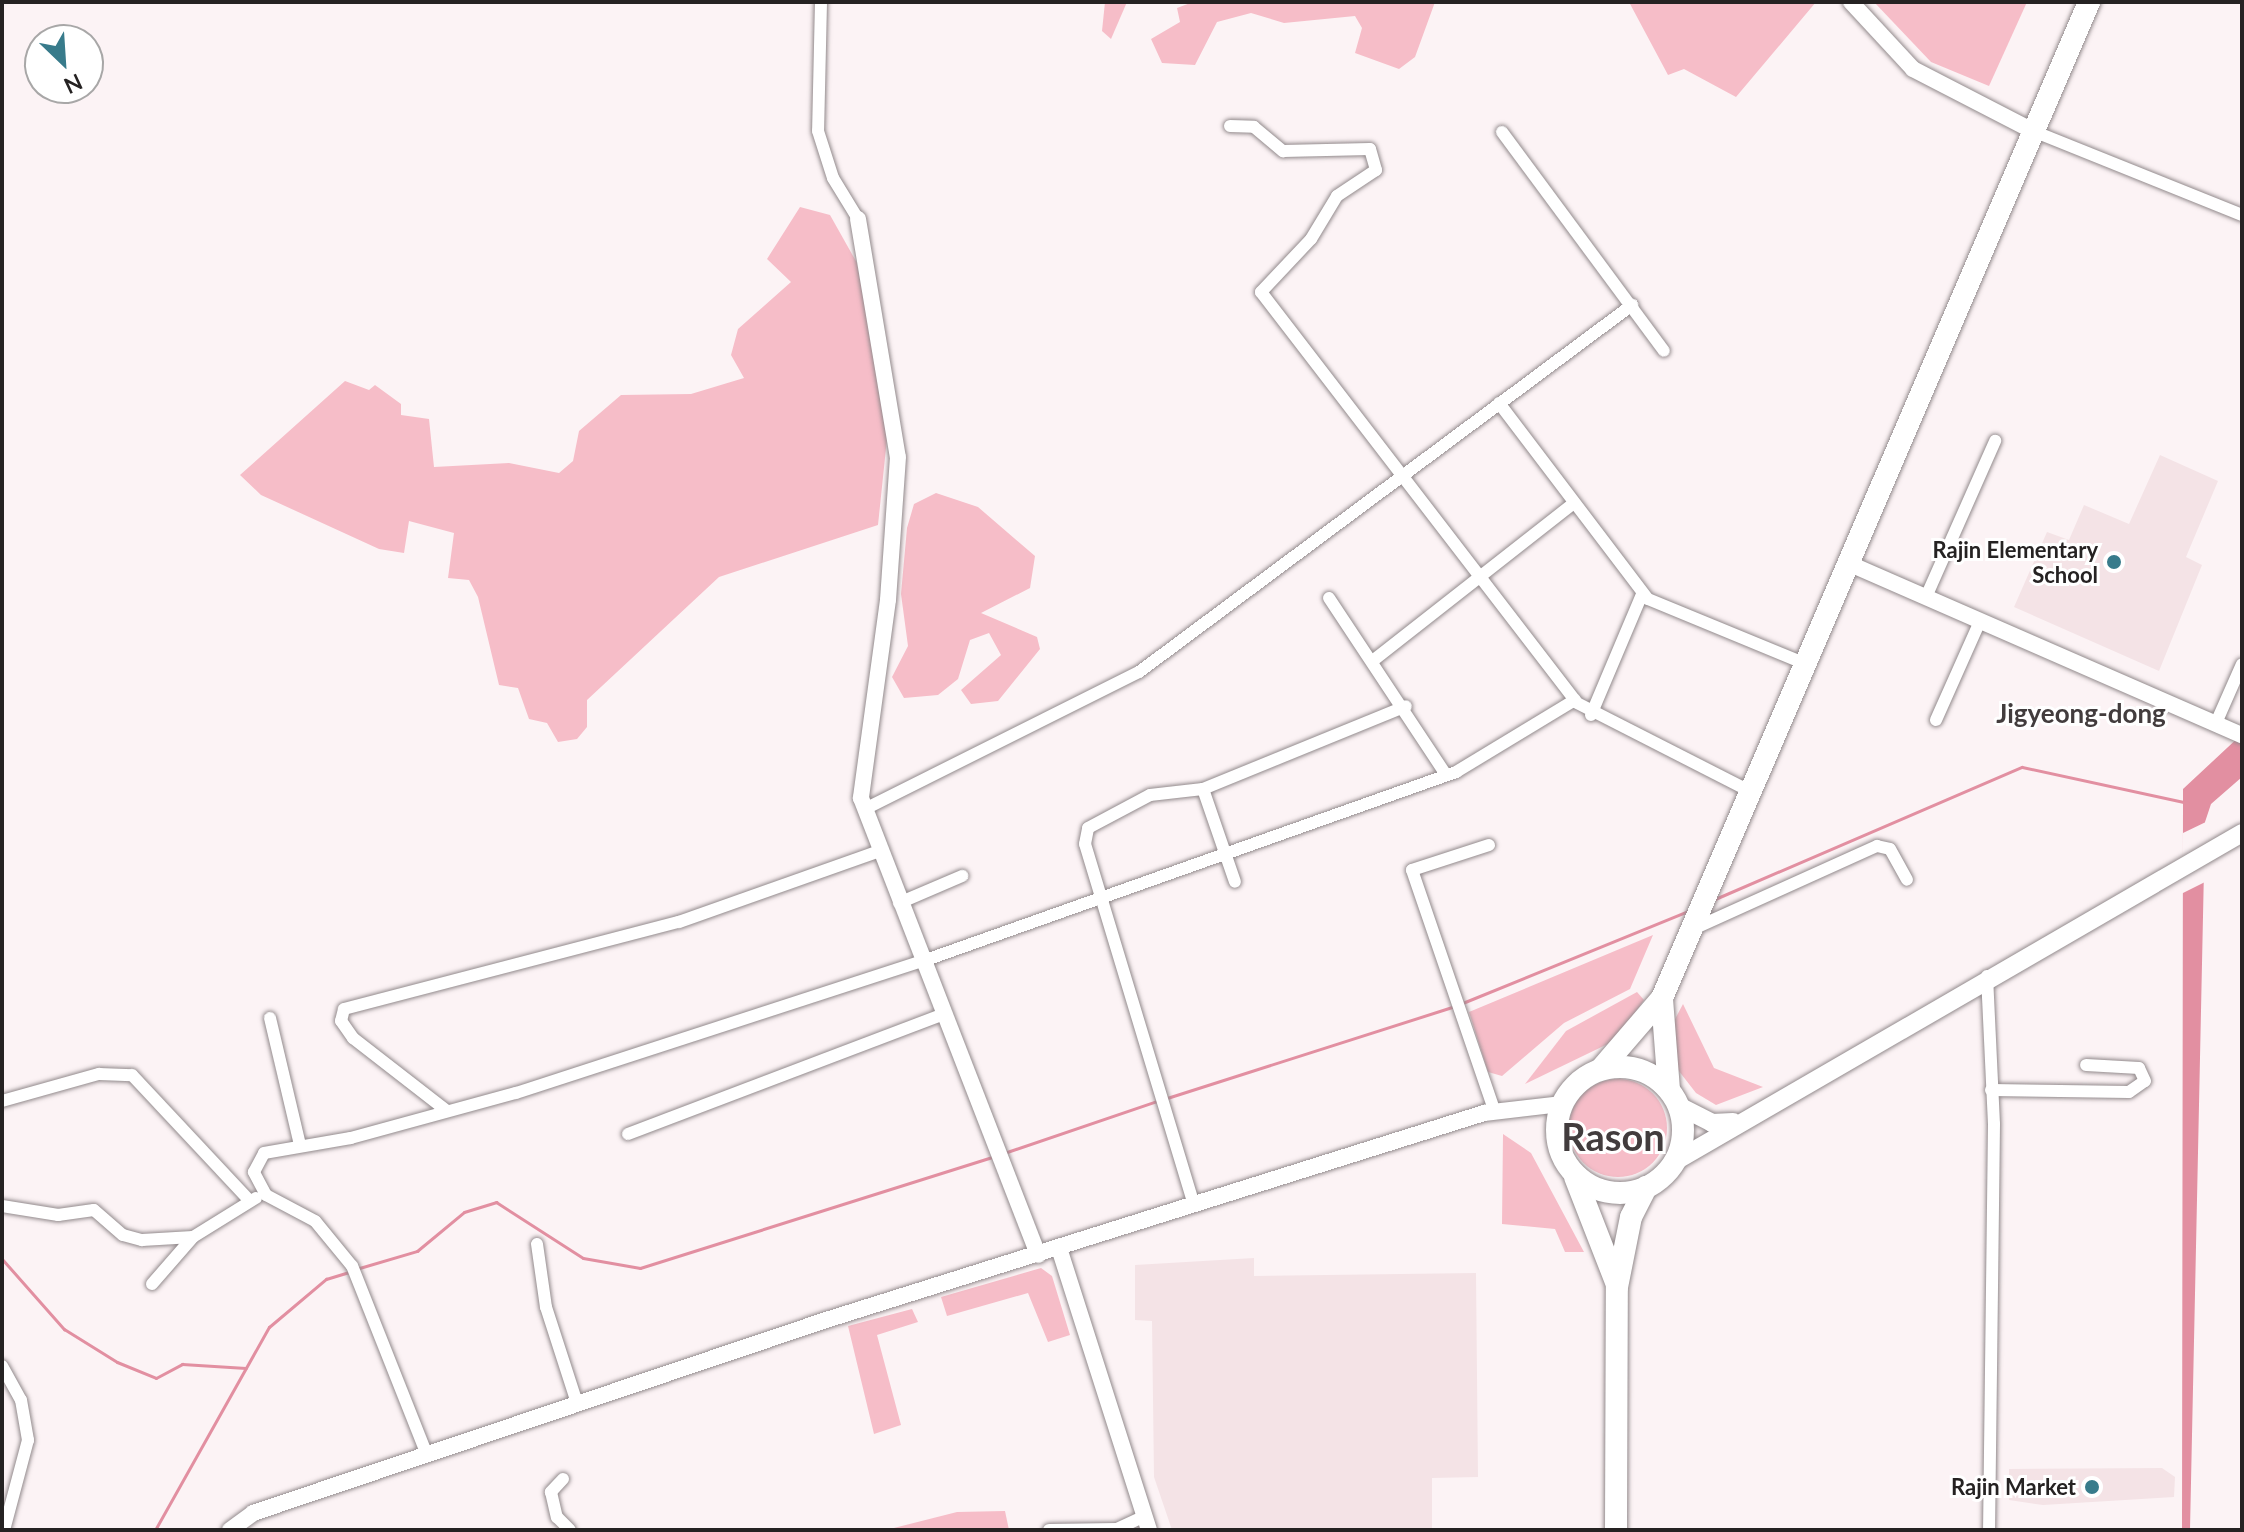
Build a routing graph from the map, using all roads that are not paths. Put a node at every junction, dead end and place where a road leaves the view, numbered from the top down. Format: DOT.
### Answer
graph roads {
  1 [pos="821,2"];
  2 [pos="1851,2"];
  3 [pos="2089,2"];
  4 [pos="1230,126"];
  5 [pos="2033,131"];
  6 [pos="1502,132"];
  7 [pos="2242,215"];
  8 [pos="858,219"];
  9 [pos="1632,305"];
  10 [pos="1664,351"];
  11 [pos="1499,403"];
  12 [pos="1995,441"];
  13 [pos="1404,478"];
  14 [pos="1574,503"];
  15 [pos="1850,564"];
  16 [pos="1479,579"];
  17 [pos="1642,594"];
  18 [pos="1926,597"];
  19 [pos="1329,598"];
  20 [pos="1980,621"];
  21 [pos="1375,659"];
  22 [pos="1806,664"];
  23 [pos="2242,664"];
  24 [pos="1575,700"];
  25 [pos="1406,706"];
  26 [pos="1591,715"];
  27 [pos="1936,720"];
  28 [pos="2216,723"];
  29 [pos="2240,734"];
  30 [pos="1446,775"];
  31 [pos="1203,789"];
  32 [pos="1750,791"];
  33 [pos="865,809"];
  34 [pos="2242,833"];
  35 [pos="1489,845"];
  36 [pos="879,851"];
  37 [pos="1224,852"];
  38 [pos="962,876"];
  39 [pos="1907,880"];
  40 [pos="1235,882"];
  41 [pos="1101,897"];
  42 [pos="899,903"];
  43 [pos="1693,924"];
  44 [pos="923,961"];
  45 [pos="1987,976"];
  46 [pos="1662,998"];
  47 [pos="944,1014"];
  48 [pos="270,1018"];
  49 [pos="2086,1065"];
  50 [pos="1601,1069"];
  51 [pos="1991,1090"];
  52 [pos="1674,1098"];
  53 [pos="2,1101"];
  54 [pos="1562,1104"];
  55 [pos="1494,1110"];
  56 [pos="447,1111"];
  57 [pos="1733,1122"];
  58 [pos="628,1134"];
  59 [pos="300,1145"];
  60 [pos="1674,1162"];
  61 [pos="1571,1171"];
  62 [pos="1646,1187"];
  63 [pos="266,1195"];
  64 [pos="249,1200"];
  65 [pos="1194,1205"];
  66 [pos="2,1206"];
  67 [pos="193,1237"];
  68 [pos="537,1244"];
  69 [pos="1059,1248"];
  70 [pos="1038,1255"];
  71 [pos="152,1284"];
  72 [pos="1617,1287"];
  73 [pos="2,1366"];
  74 [pos="577,1403"];
  75 [pos="427,1455"];
  76 [pos="563,1479"];
  77 [pos="1147,1523"];
  78 [pos="4,1530"];
  79 [pos="230,1530"];
  80 [pos="570,1530"];
  81 [pos="1049,1530"];
  82 [pos="1117,1530"];
  83 [pos="1616,1530"];
  84 [pos="1989,1530"];
  1 -- 8 [label="street"];
  2 -- 5 [label="street"];
  3 -- 5 [label="highway"];
  4 -- 13 [label="street"];
  5 -- 7 [label="street"];
  5 -- 15 [label="highway"];
  6 -- 9 [label="street"];
  8 -- 33 [label="street"];
  9 -- 10 [label="street"];
  9 -- 11 [label="street"];
  11 -- 13 [label="street"];
  11 -- 14 [label="street"];
  12 -- 18 [label="street"];
  13 -- 16 [label="street"];
  13 -- 33 [label="street"];
  14 -- 16 [label="street"];
  14 -- 17 [label="street"];
  15 -- 18 [label="street"];
  15 -- 22 [label="highway"];
  16 -- 21 [label="street"];
  16 -- 24 [label="street"];
  17 -- 22 [label="street"];
  17 -- 26 [label="street"];
  18 -- 20 [label="street"];
  19 -- 21 [label="street"];
  20 -- 27 [label="street"];
  20 -- 28 [label="street"];
  21 -- 25 [label="street"];
  22 -- 32 [label="highway"];
  23 -- 28 [label="street"];
  24 -- 26 [label="street"];
  24 -- 30 [label="street"];
  25 -- 30 [label="street"];
  25 -- 31 [label="street"];
  26 -- 32 [label="street"];
  28 -- 29 [label="street"];
  30 -- 37 [label="street"];
  31 -- 37 [label="street"];
  31 -- 41 [label="street"];
  32 -- 43 [label="highway"];
  33 -- 36 [label="street"];
  34 -- 45 [label="main road"];
  35 -- 55 [label="street"];
  36 -- 42 [label="street"];
  36 -- 56 [label="street"];
  37 -- 40 [label="street"];
  37 -- 41 [label="street"];
  38 -- 42 [label="street"];
  39 -- 43 [label="street"];
  41 -- 44 [label="street"];
  41 -- 65 [label="street"];
  42 -- 44 [label="street"];
  43 -- 46 [label="highway"];
  44 -- 47 [label="street"];
  44 -- 56 [label="street"];
  45 -- 51 [label="street"];
  45 -- 57 [label="main road"];
  46 -- 50 [label="highway"];
  46 -- 52 [label="highway"];
  47 -- 58 [label="street"];
  47 -- 70 [label="street"];
  48 -- 59 [label="street"];
  49 -- 51 [label="street"];
  50 -- 52 [label="highway"];
  50 -- 54 [label="highway"];
  51 -- 84 [label="street"];
  52 -- 57 [label="main road"];
  52 -- 60 [label="highway"];
  53 -- 64 [label="street"];
  54 -- 55 [label="street"];
  54 -- 61 [label="highway"];
  55 -- 65 [label="street"];
  56 -- 59 [label="street"];
  57 -- 60 [label="main road"];
  59 -- 63 [label="street"];
  60 -- 62 [label="highway"];
  61 -- 62 [label="highway"];
  61 -- 72 [label="highway"];
  62 -- 72 [label="highway"];
  63 -- 64 [label="street"];
  63 -- 75 [label="street"];
  64 -- 67 [label="street"];
  65 -- 69 [label="street"];
  66 -- 67 [label="street"];
  67 -- 71 [label="street"];
  68 -- 74 [label="street"];
  69 -- 70 [label="street"];
  69 -- 77 [label="street"];
  70 -- 74 [label="street"];
  72 -- 83 [label="highway"];
  73 -- 78 [label="street"];
  74 -- 75 [label="street"];
  75 -- 79 [label="street"];
  76 -- 80 [label="street"];
  77 -- 82 [label="street"];
  81 -- 82 [label="street"];
}
